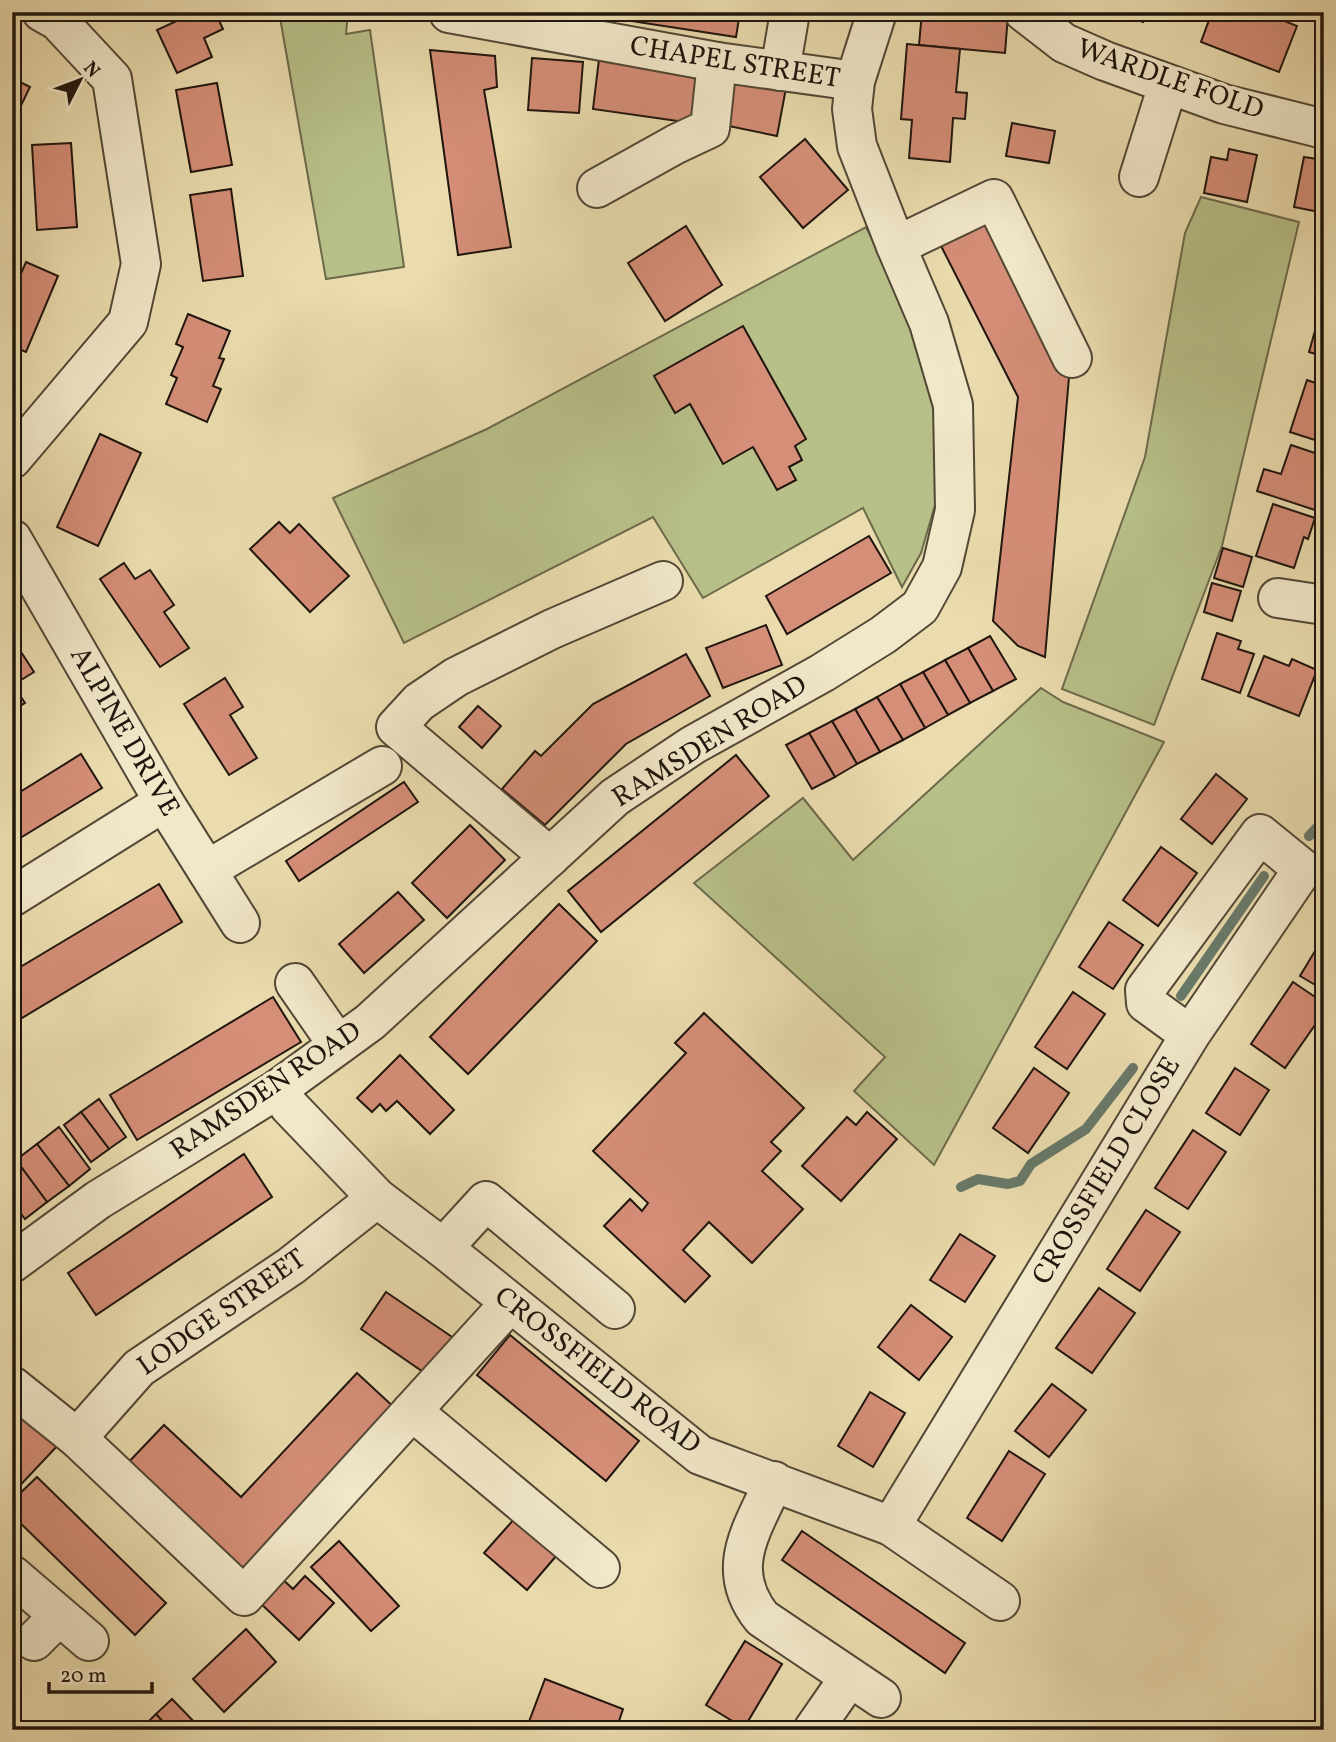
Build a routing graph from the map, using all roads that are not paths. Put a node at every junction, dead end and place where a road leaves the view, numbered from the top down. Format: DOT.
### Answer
graph roads {
  1 [pos="41,12"];
  2 [pos="790,12"];
  3 [pos="877,12"];
  4 [pos="1024,12"];
  5 [pos="449,13"];
  6 [pos="717,62"];
  7 [pos="780,71"];
  8 [pos="855,81"];
  9 [pos="1168,85"];
  10 [pos="1324,129"];
  11 [pos="1139,177"];
  12 [pos="597,188"];
  13 [pos="895,246"];
  14 [pos="1072,358"];
  15 [pos="12,459"];
  16 [pos="12,539"];
  17 [pos="663,581"];
  18 [pos="1278,598"];
  19 [pos="1324,604"];
  20 [pos="382,766"];
  21 [pos="164,802"];
  22 [pos="550,857"];
  23 [pos="207,870"];
  24 [pos="12,897"];
  25 [pos="240,923"];
  26 [pos="295,983"];
  27 [pos="1190,1035"];
  28 [pos="338,1045"];
  29 [pos="278,1089"];
  30 [pos="377,1198"];
  31 [pos="443,1248"];
  32 [pos="12,1264"];
  33 [pos="510,1303"];
  34 [pos="615,1309"];
  35 [pos="12,1386"];
  36 [pos="412,1411"];
  37 [pos="77,1438"];
  38 [pos="774,1481"];
  39 [pos="891,1526"];
  40 [pos="600,1568"];
  41 [pos="12,1575"];
  42 [pos="1000,1601"];
  43 [pos="89,1641"];
  44 [pos="849,1678"];
  45 [pos="881,1698"];
  46 [pos="813,1730"];
  1 -- 15 [label="street"];
  2 -- 7 [label="street"];
  3 -- 8 [label="street, RAMSDEN ROAD"];
  4 -- 9 [label="street, WARDLE FOLD"];
  5 -- 6 [label="street, CHAPEL STREET"];
  6 -- 7 [label="street, CHAPEL STREET"];
  6 -- 12 [label="street"];
  7 -- 8 [label="street, CHAPEL STREET"];
  8 -- 13 [label="street, RAMSDEN ROAD"];
  9 -- 10 [label="street, WARDLE FOLD"];
  9 -- 11 [label="street"];
  13 -- 14 [label="street"];
  13 -- 22 [label="street, RAMSDEN ROAD"];
  16 -- 21 [label="street, ALPINE DRIVE"];
  17 -- 22 [label="street"];
  18 -- 19 [label="street"];
  20 -- 23 [label="street"];
  21 -- 23 [label="street, ALPINE DRIVE"];
  21 -- 24 [label="street"];
  22 -- 28 [label="street, RAMSDEN ROAD"];
  23 -- 25 [label="street, ALPINE DRIVE"];
  26 -- 28 [label="street"];
  27 -- 27 [label="street, CROSSFIELD CLOSE"];
  27 -- 39 [label="street, CROSSFIELD CLOSE"];
  28 -- 29 [label="street, RAMSDEN ROAD"];
  29 -- 30 [label="street, CROSSFIELD ROAD"];
  29 -- 32 [label="street, RAMSDEN ROAD"];
  30 -- 31 [label="street, CROSSFIELD ROAD"];
  30 -- 37 [label="street, LODGE STREET"];
  31 -- 33 [label="street, CROSSFIELD ROAD"];
  31 -- 34 [label="street"];
  33 -- 36 [label="street"];
  33 -- 38 [label="street, CROSSFIELD ROAD"];
  35 -- 37 [label="street"];
  36 -- 37 [label="street"];
  36 -- 40 [label="street"];
  38 -- 39 [label="street, CROSSFIELD ROAD"];
  38 -- 44 [label="street"];
  39 -- 42 [label="street, CROSSFIELD ROAD"];
  41 -- 43 [label="street"];
  44 -- 45 [label="street"];
  44 -- 46 [label="street"];
}
